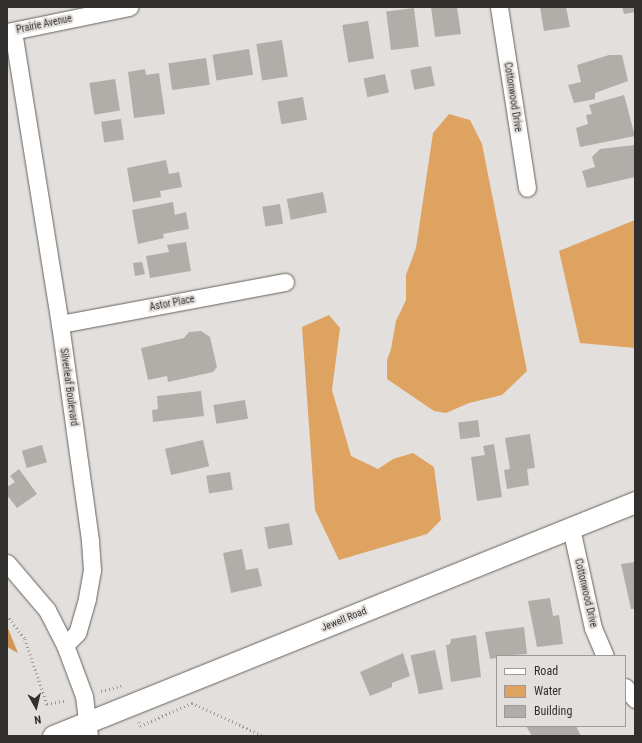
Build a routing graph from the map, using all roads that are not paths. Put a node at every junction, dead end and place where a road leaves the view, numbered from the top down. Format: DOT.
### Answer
graph roads {
  1 [pos="129,7"];
  2 [pos="499,7"];
  3 [pos="10,31"];
  4 [pos="527,188"];
  5 [pos="284,282"];
  6 [pos="60,324"];
  7 [pos="635,502"];
  8 [pos="571,528"];
  9 [pos="7,563"];
  10 [pos="65,645"];
  11 [pos="605,655"];
  12 [pos="626,688"];
  13 [pos="635,699"];
  14 [pos="88,729"];
  15 [pos="53,736"];
  1 -- 3 [label="street, Prairie Avenue"];
  2 -- 4 [label="street, Cottonwood Drive"];
  3 -- 6 [label="street, Silverleaf Boulevard"];
  5 -- 6 [label="street, Astor Place"];
  6 -- 10 [label="street, Silverleaf Boulevard"];
  7 -- 8 [label="street, Jewell Road"];
  8 -- 11 [label="street, Cottonwood Drive"];
  8 -- 14 [label="street, Jewell Road"];
  9 -- 10 [label="street"];
  10 -- 14 [label="street"];
  12 -- 13 [label="street"];
  14 -- 15 [label="street, Jewell Road"];
}
